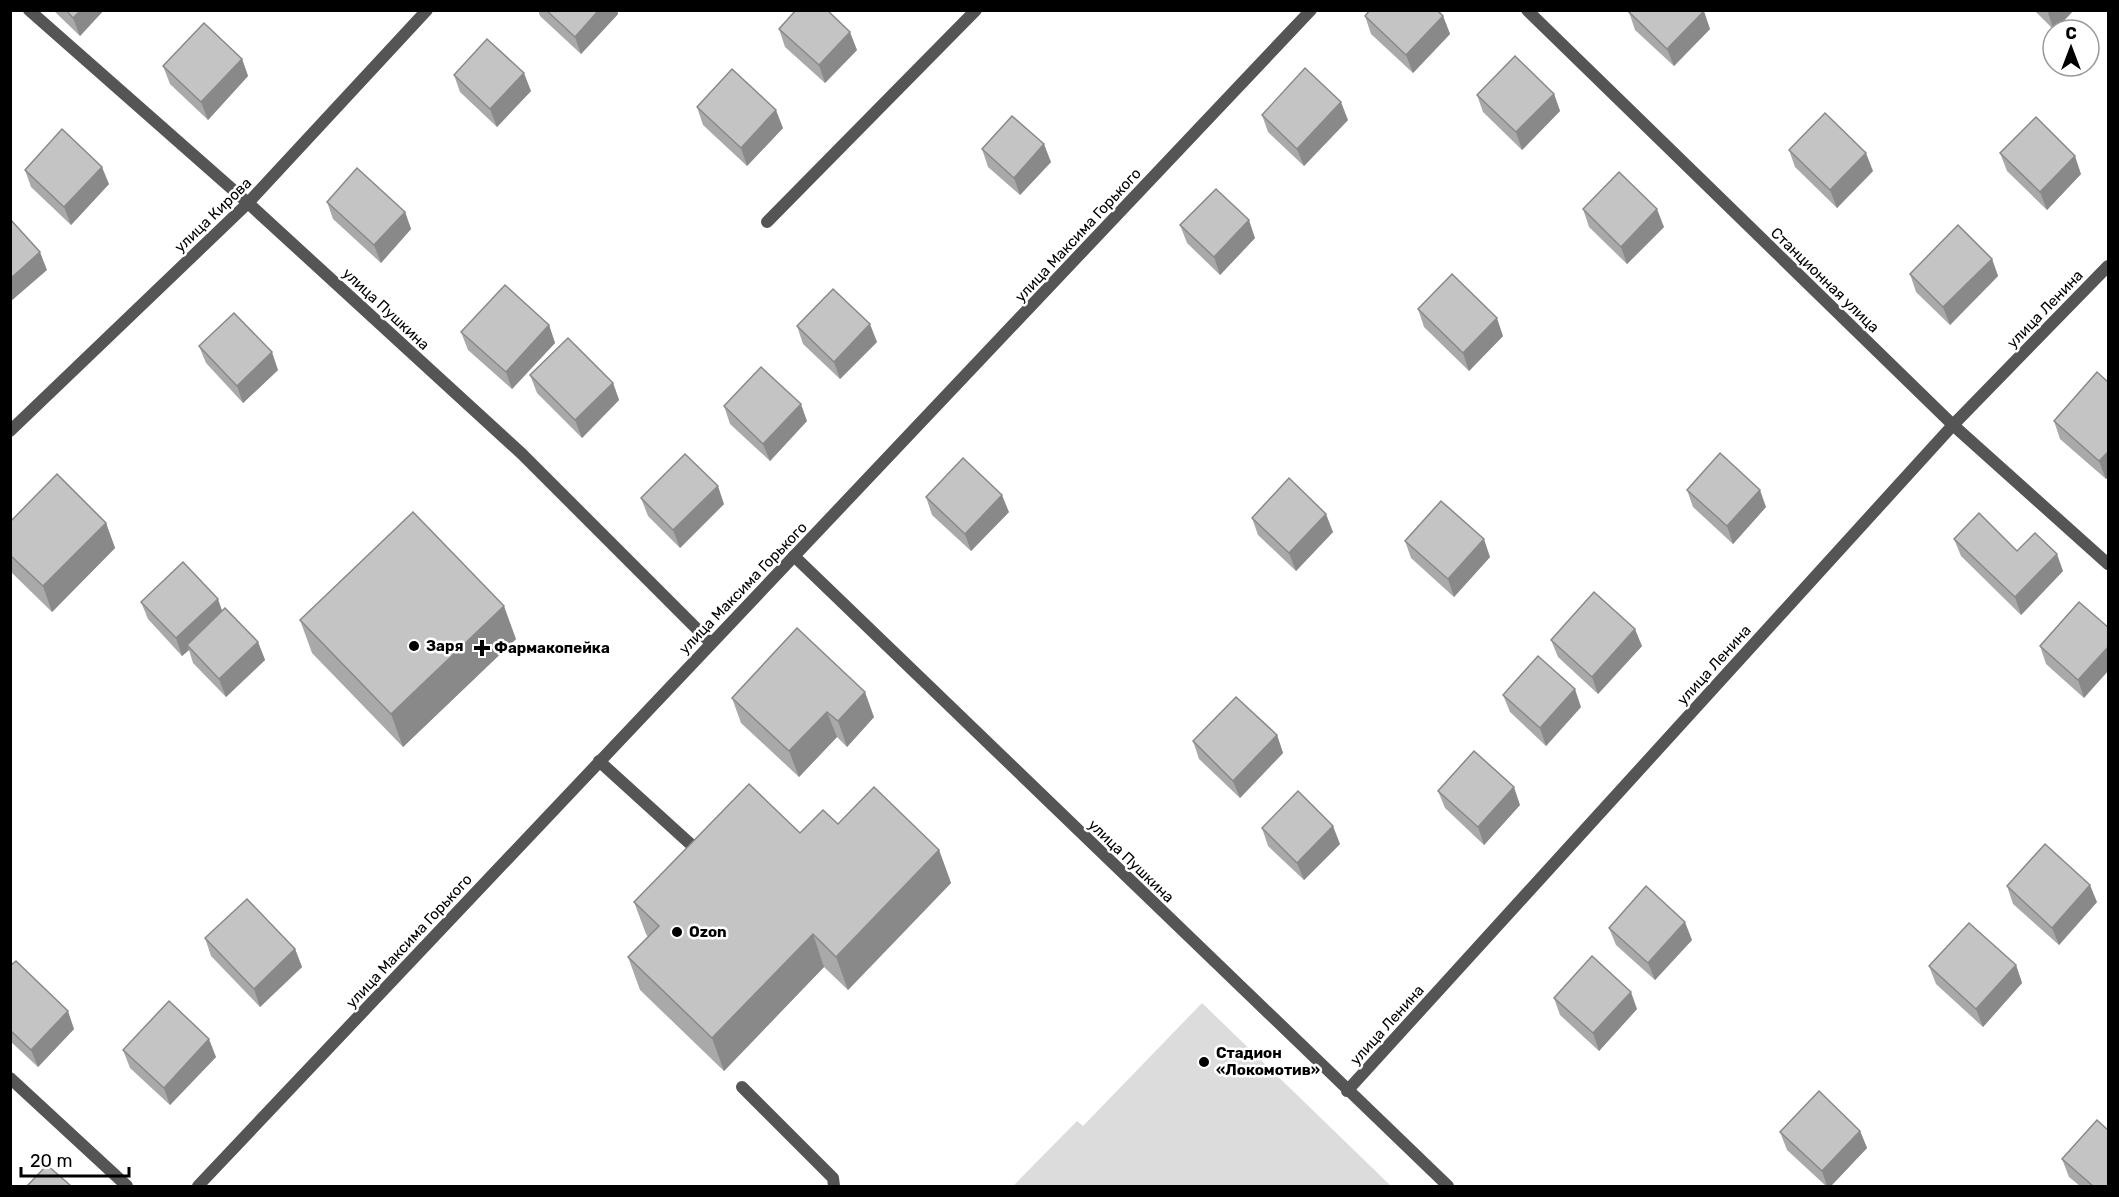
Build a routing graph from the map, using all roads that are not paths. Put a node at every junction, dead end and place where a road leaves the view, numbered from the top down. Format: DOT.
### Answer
graph roads {
  1 [pos="30,10"];
  2 [pos="427,10"];
  3 [pos="976,10"];
  4 [pos="1311,10"];
  5 [pos="1527,10"];
  6 [pos="248,203"];
  7 [pos="767,222"];
  8 [pos="2109,266"];
  9 [pos="1953,425"];
  10 [pos="10,430"];
  11 [pos="794,556"];
  12 [pos="2109,564"];
  13 [pos="711,643"];
  14 [pos="599,761"];
  15 [pos="697,850"];
  16 [pos="10,1078"];
  17 [pos="742,1087"];
  18 [pos="1347,1091"];
  19 [pos="127,1186"];
  20 [pos="198,1186"];
  21 [pos="834,1186"];
  22 [pos="1448,1186"];
  1 -- 6 [label="street, улица Пушкина"];
  2 -- 6 [label="street, улица Кирова"];
  3 -- 7 [label="street"];
  4 -- 11 [label="street, улица Максима Горького"];
  5 -- 9 [label="street, Станционная улица"];
  6 -- 10 [label="street, улица Кирова"];
  6 -- 13 [label="street, улица Пушкина"];
  8 -- 9 [label="street, улица Ленина"];
  9 -- 12 [label="street, Станционная улица"];
  9 -- 18 [label="street, улица Ленина"];
  11 -- 13 [label="street, улица Максима Горького"];
  11 -- 18 [label="street, улица Пушкина"];
  13 -- 14 [label="street, улица Максима Горького"];
  14 -- 15 [label="street"];
  14 -- 20 [label="street, улица Максима Горького"];
  16 -- 19 [label="street"];
  17 -- 21 [label="street"];
  18 -- 22 [label="street, улица Пушкина"];
}
